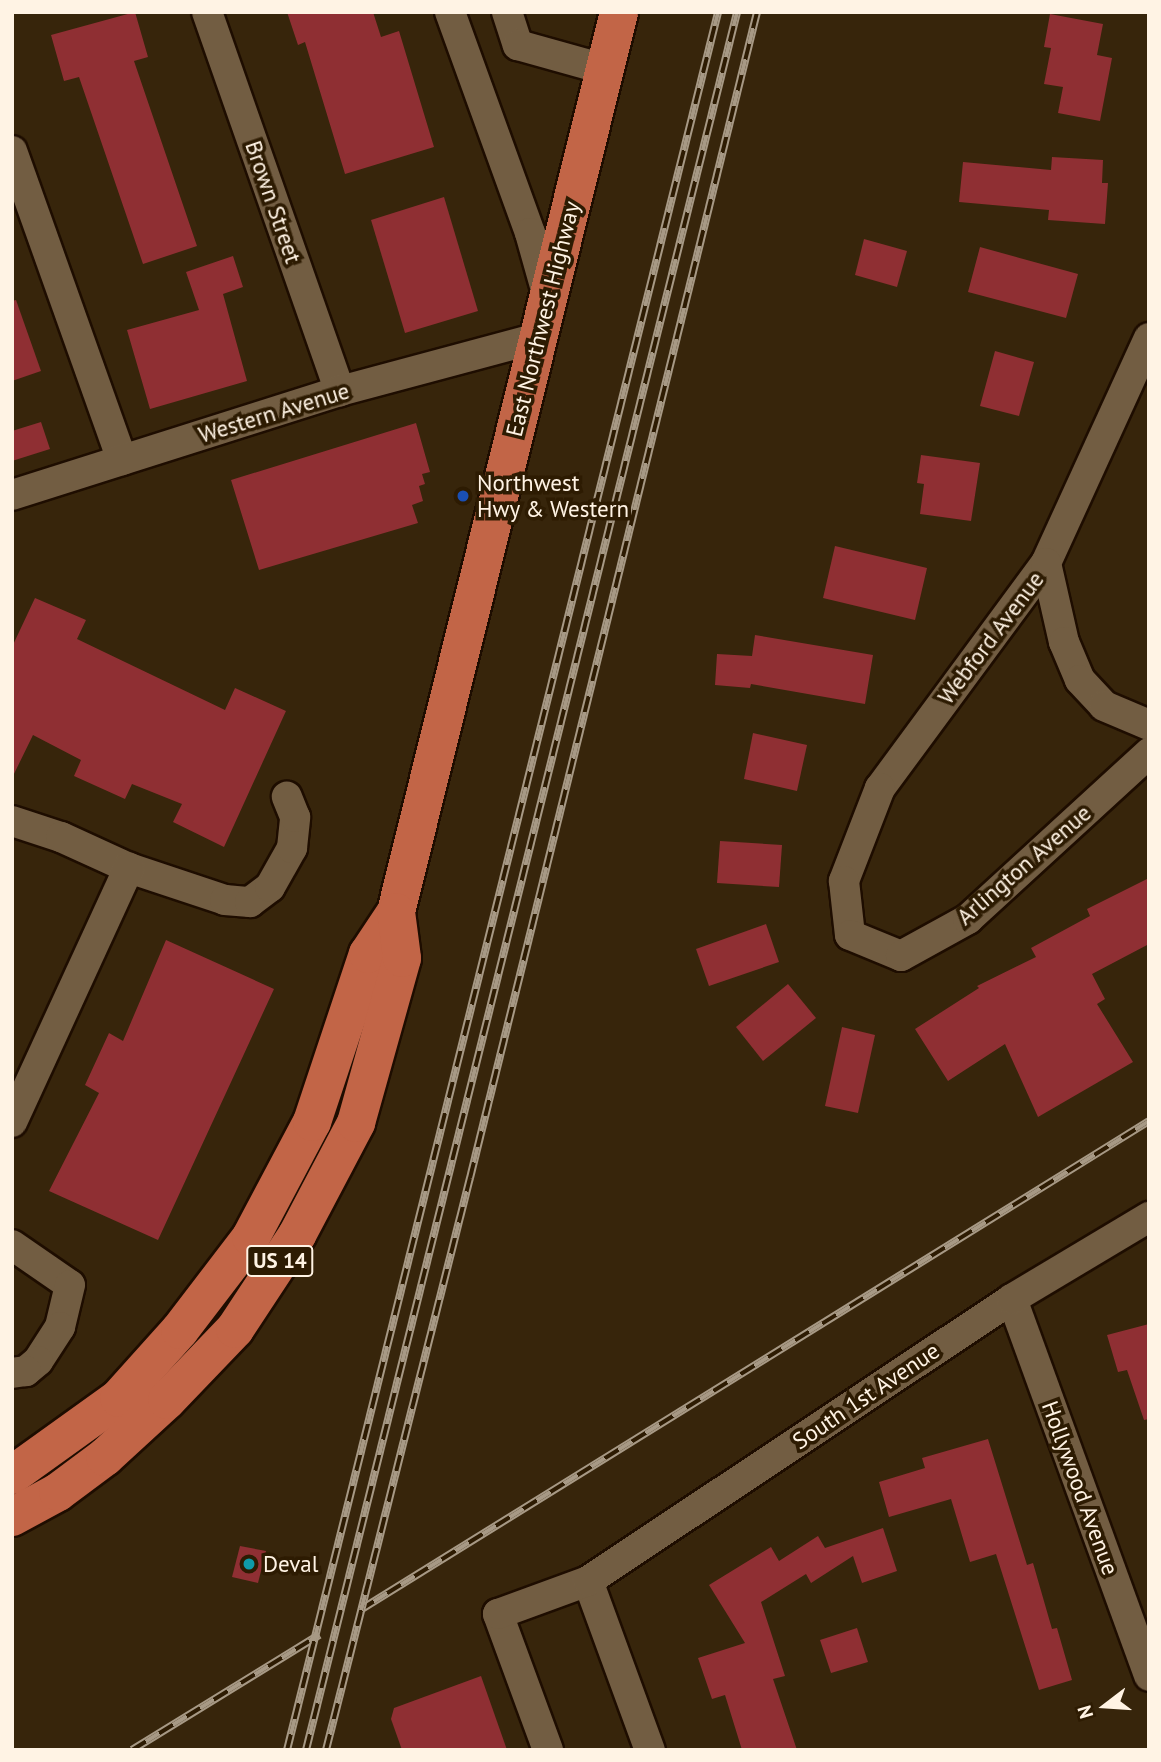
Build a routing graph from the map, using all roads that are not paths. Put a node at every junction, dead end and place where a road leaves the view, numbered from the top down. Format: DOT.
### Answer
graph roads {
  1 [pos="207,12"];
  2 [pos="450,12"];
  3 [pos="507,12"];
  4 [pos="619,12"];
  5 [pos="604,69"];
  6 [pos="12,151"];
  7 [pos="548,297"];
  8 [pos="538,338"];
  9 [pos="1149,338"];
  10 [pos="340,391"];
  11 [pos="122,460"];
  12 [pos="12,495"];
  13 [pos="1046,563"];
  14 [pos="1149,725"];
  15 [pos="1149,753"];
  16 [pos="287,797"];
  17 [pos="14,828"];
  18 [pos="129,868"];
  19 [pos="396,912"];
  20 [pos="850,934"];
  21 [pos="12,1122"];
  22 [pos="1149,1217"];
  23 [pos="12,1245"];
  24 [pos="1012,1299"];
  25 [pos="12,1373"];
  26 [pos="12,1475"];
  27 [pos="12,1517"];
  28 [pos="588,1581"];
  29 [pos="1149,1676"];
  30 [pos="548,1750"];
  31 [pos="650,1750"];
  1 -- 10 [label="street, Brown Street"];
  2 -- 7 [label="street"];
  3 -- 5 [label="street"];
  4 -- 5 [label="main road, East Northwest Highway / US 14"];
  5 -- 7 [label="main road, East Northwest Highway / US 14"];
  6 -- 11 [label="street"];
  7 -- 8 [label="main road, East Northwest Highway / US 14"];
  8 -- 10 [label="street, Western Avenue"];
  8 -- 19 [label="main road, East Northwest Highway / US 14"];
  9 -- 13 [label="street, Webford Avenue"];
  10 -- 11 [label="street, Western Avenue"];
  11 -- 12 [label="street, Western Avenue"];
  13 -- 14 [label="street"];
  13 -- 20 [label="street, Webford Avenue"];
  15 -- 20 [label="street, Arlington Avenue"];
  16 -- 18 [label="street"];
  17 -- 18 [label="street"];
  18 -- 21 [label="street"];
  19 -- 26 [label="main road, East Northwest Highway / US 14"];
  19 -- 27 [label="main road, East Northwest Highway / US 14"];
  22 -- 24 [label="street, South 1st Avenue"];
  23 -- 25 [label="street"];
  24 -- 28 [label="street, South 1st Avenue"];
  24 -- 29 [label="street, Hollywood Avenue"];
  28 -- 30 [label="street, South 1st Avenue"];
  28 -- 31 [label="street"];
}
